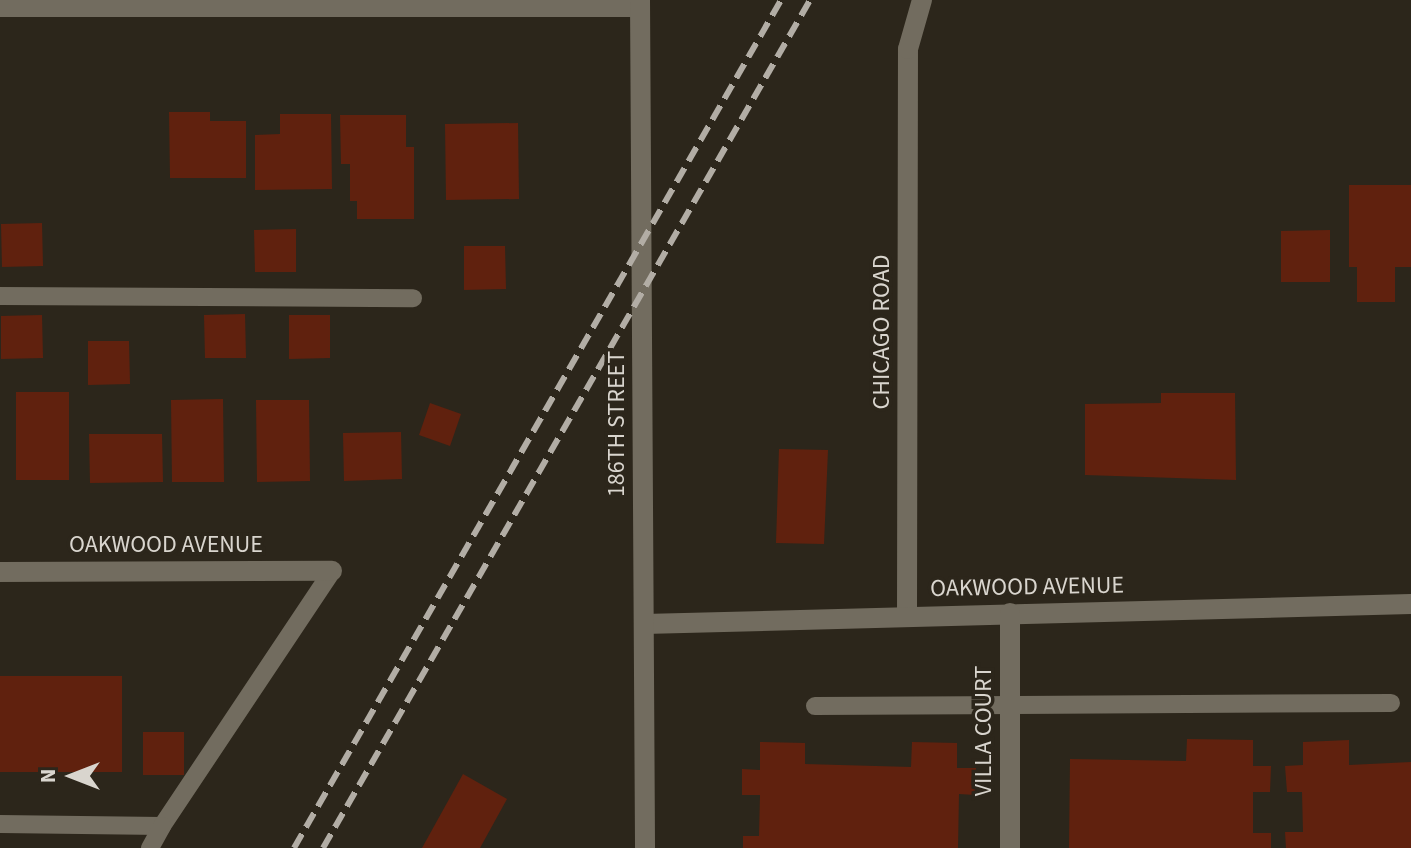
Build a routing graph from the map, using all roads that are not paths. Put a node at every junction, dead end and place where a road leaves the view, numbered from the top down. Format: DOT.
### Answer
graph roads {
  1 [pos="922,0"];
  2 [pos="640,3"];
  3 [pos="0,7"];
  4 [pos="0,296"];
  5 [pos="413,298"];
  6 [pos="332,571"];
  7 [pos="0,572"];
  8 [pos="1411,604"];
  9 [pos="1010,613"];
  10 [pos="907,615"];
  11 [pos="644,624"];
  12 [pos="1391,703"];
  13 [pos="1010,705"];
  14 [pos="815,706"];
  15 [pos="0,824"];
  16 [pos="162,826"];
  17 [pos="150,848"];
  18 [pos="645,848"];
  19 [pos="1010,848"];
  1 -- 10 [label="street, CHICAGO ROAD"];
  2 -- 3 [label="street"];
  2 -- 11 [label="street, 186TH STREET"];
  4 -- 5 [label="lane"];
  6 -- 7 [label="street, OAKWOOD AVENUE"];
  6 -- 16 [label="lane"];
  8 -- 9 [label="street, OAKWOOD AVENUE"];
  9 -- 10 [label="street, OAKWOOD AVENUE"];
  9 -- 13 [label="street, VILLA COURT"];
  10 -- 11 [label="street, OAKWOOD AVENUE"];
  11 -- 18 [label="street, 186TH STREET"];
  12 -- 13 [label="lane"];
  13 -- 14 [label="lane"];
  13 -- 19 [label="street, VILLA COURT"];
  15 -- 16 [label="lane"];
  16 -- 17 [label="lane"];
}
